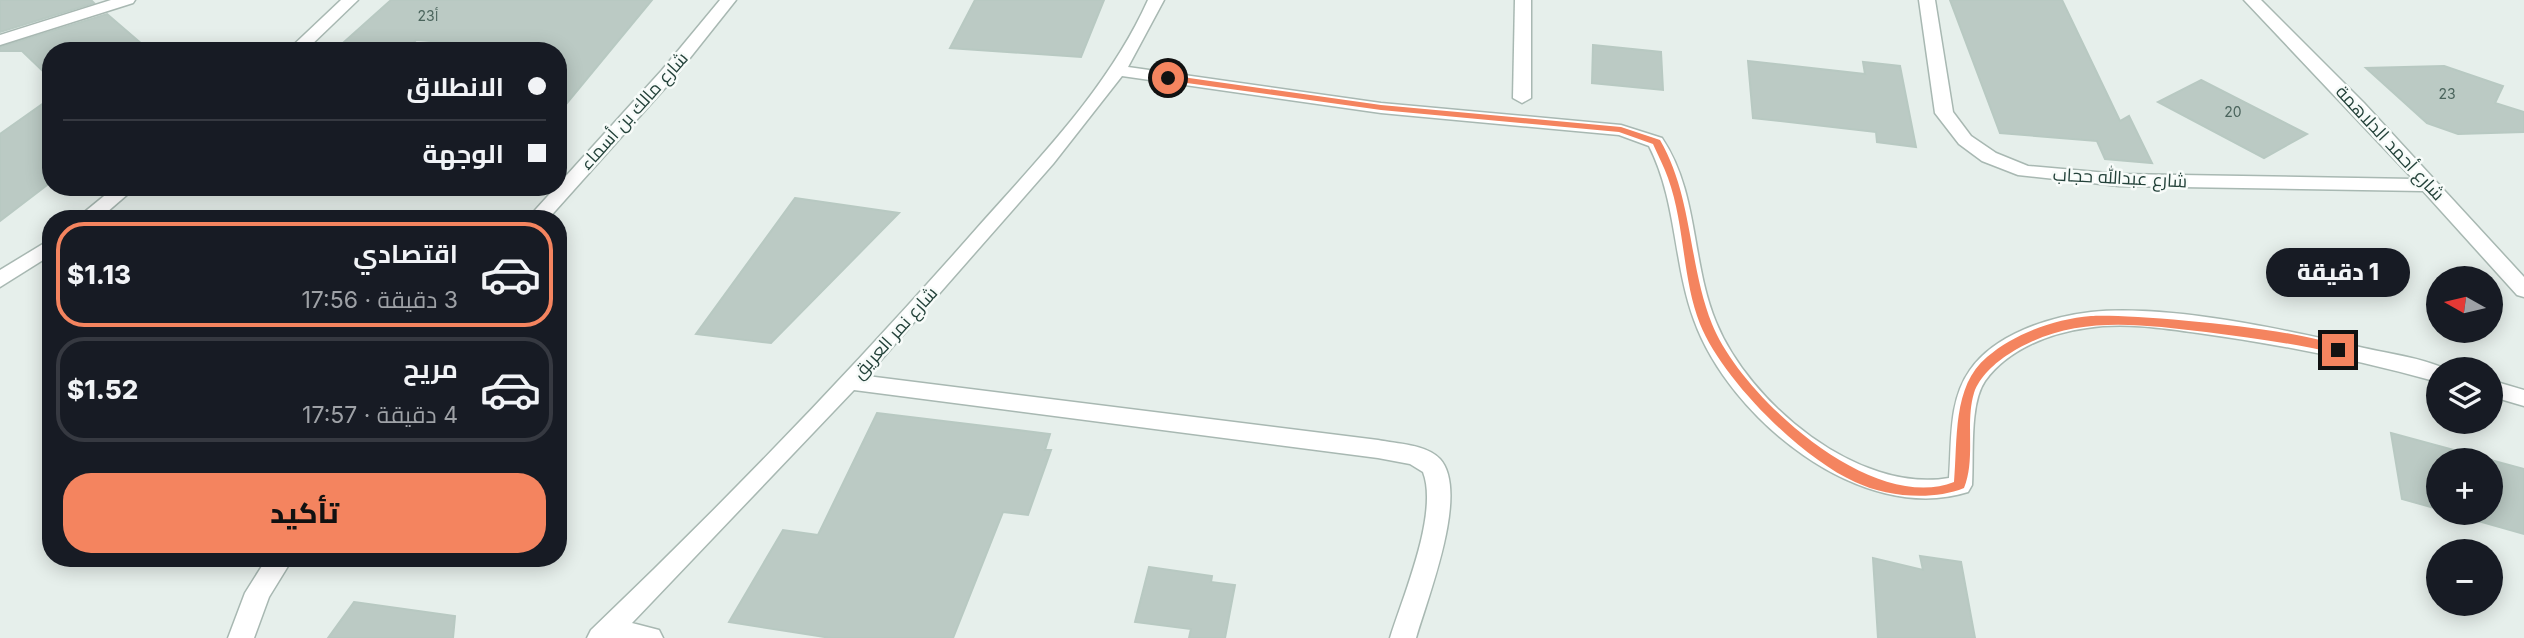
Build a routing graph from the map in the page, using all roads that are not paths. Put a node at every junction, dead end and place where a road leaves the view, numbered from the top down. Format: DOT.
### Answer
graph roads {
  1 [pos="127,0"];
  2 [pos="350,0"];
  3 [pos="727,0"];
  4 [pos="1156,0"];
  5 [pos="1523,0"];
  6 [pos="1927,0"];
  7 [pos="2252,0"];
  8 [pos="0,40"];
  9 [pos="305,42"];
  10 [pos="1116,69"];
  11 [pos="1522,98"];
  12 [pos="2431,185"];
  13 [pos="567,186"];
  14 [pos="115,196"];
  15 [pos="558,196"];
  16 [pos="98,210"];
  17 [pos="545,210"];
  18 [pos="42,251"];
  19 [pos="0,280"];
  20 [pos="2524,290"];
  21 [pos="2426,371"];
  22 [pos="852,382"];
  23 [pos="2503,392"];
  24 [pos="2524,398"];
  25 [pos="275,567"];
  26 [pos="605,634"];
  27 [pos="241,638"];
  28 [pos="650,638"];
  29 [pos="1403,638"];
  1 -- 8 [label="street"];
  2 -- 9 [label="street"];
  3 -- 13 [label="street, شارع مالك بن أسماء"];
  4 -- 10 [label="street, شارع نمر العريق"];
  5 -- 11 [label="street"];
  6 -- 12 [label="street, شارع عبدالله حجاب"];
  7 -- 12 [label="street, شارع أحمد الدلاهمة"];
  10 -- 21 [label="street"];
  10 -- 22 [label="street, شارع نمر العريق"];
  12 -- 20 [label="street, شارع أحمد الدلاهمة"];
  14 -- 16 [label="street"];
  15 -- 17 [label="street, شارع مالك بن أسماء"];
  18 -- 19 [label="street"];
  22 -- 26 [label="street, شارع نمر العريق"];
  22 -- 29 [label="street"];
  23 -- 24 [label="street"];
  25 -- 27 [label="street"];
  26 -- 28 [label="street"];
}
